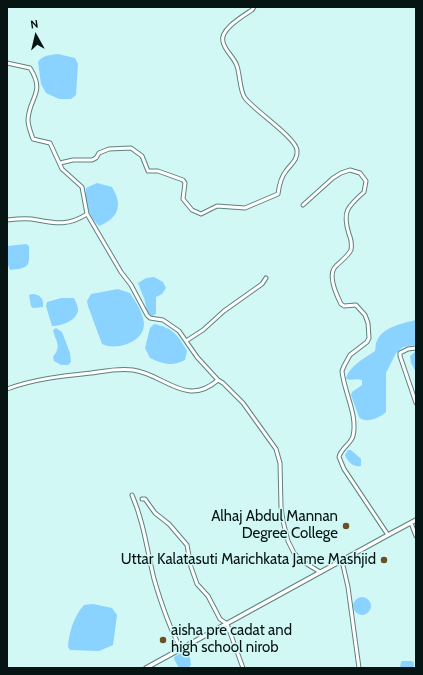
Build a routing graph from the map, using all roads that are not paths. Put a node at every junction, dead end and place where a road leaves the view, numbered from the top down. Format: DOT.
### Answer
graph roads {
  1 [pos="254,7"];
  2 [pos="7,63"];
  3 [pos="60,163"];
  4 [pos="303,205"];
  5 [pos="87,214"];
  6 [pos="7,220"];
  7 [pos="266,278"];
  8 [pos="186,341"];
  9 [pos="416,348"];
  10 [pos="218,380"];
  11 [pos="7,389"];
  12 [pos="416,403"];
  13 [pos="132,495"];
  14 [pos="142,499"];
  15 [pos="416,520"];
  16 [pos="411,523"];
  17 [pos="388,535"];
  18 [pos="416,536"];
  19 [pos="342,561"];
  20 [pos="320,572"];
  21 [pos="227,624"];
  22 [pos="181,649"];
  23 [pos="146,668"];
  24 [pos="243,668"];
  25 [pos="359,668"];
  1 -- 3 [label="street"];
  2 -- 3 [label="street"];
  3 -- 5 [label="street"];
  4 -- 17 [label="street"];
  5 -- 6 [label="street"];
  5 -- 8 [label="street"];
  7 -- 8 [label="street"];
  8 -- 10 [label="street"];
  9 -- 12 [label="street"];
  10 -- 11 [label="street"];
  10 -- 20 [label="street"];
  13 -- 22 [label="street"];
  14 -- 21 [label="street"];
  15 -- 16 [label="street"];
  16 -- 17 [label="street"];
  16 -- 18 [label="street"];
  17 -- 19 [label="street"];
  19 -- 20 [label="street"];
  19 -- 25 [label="street"];
  20 -- 21 [label="street"];
  21 -- 22 [label="street"];
  21 -- 24 [label="street"];
  22 -- 23 [label="street"];
}
